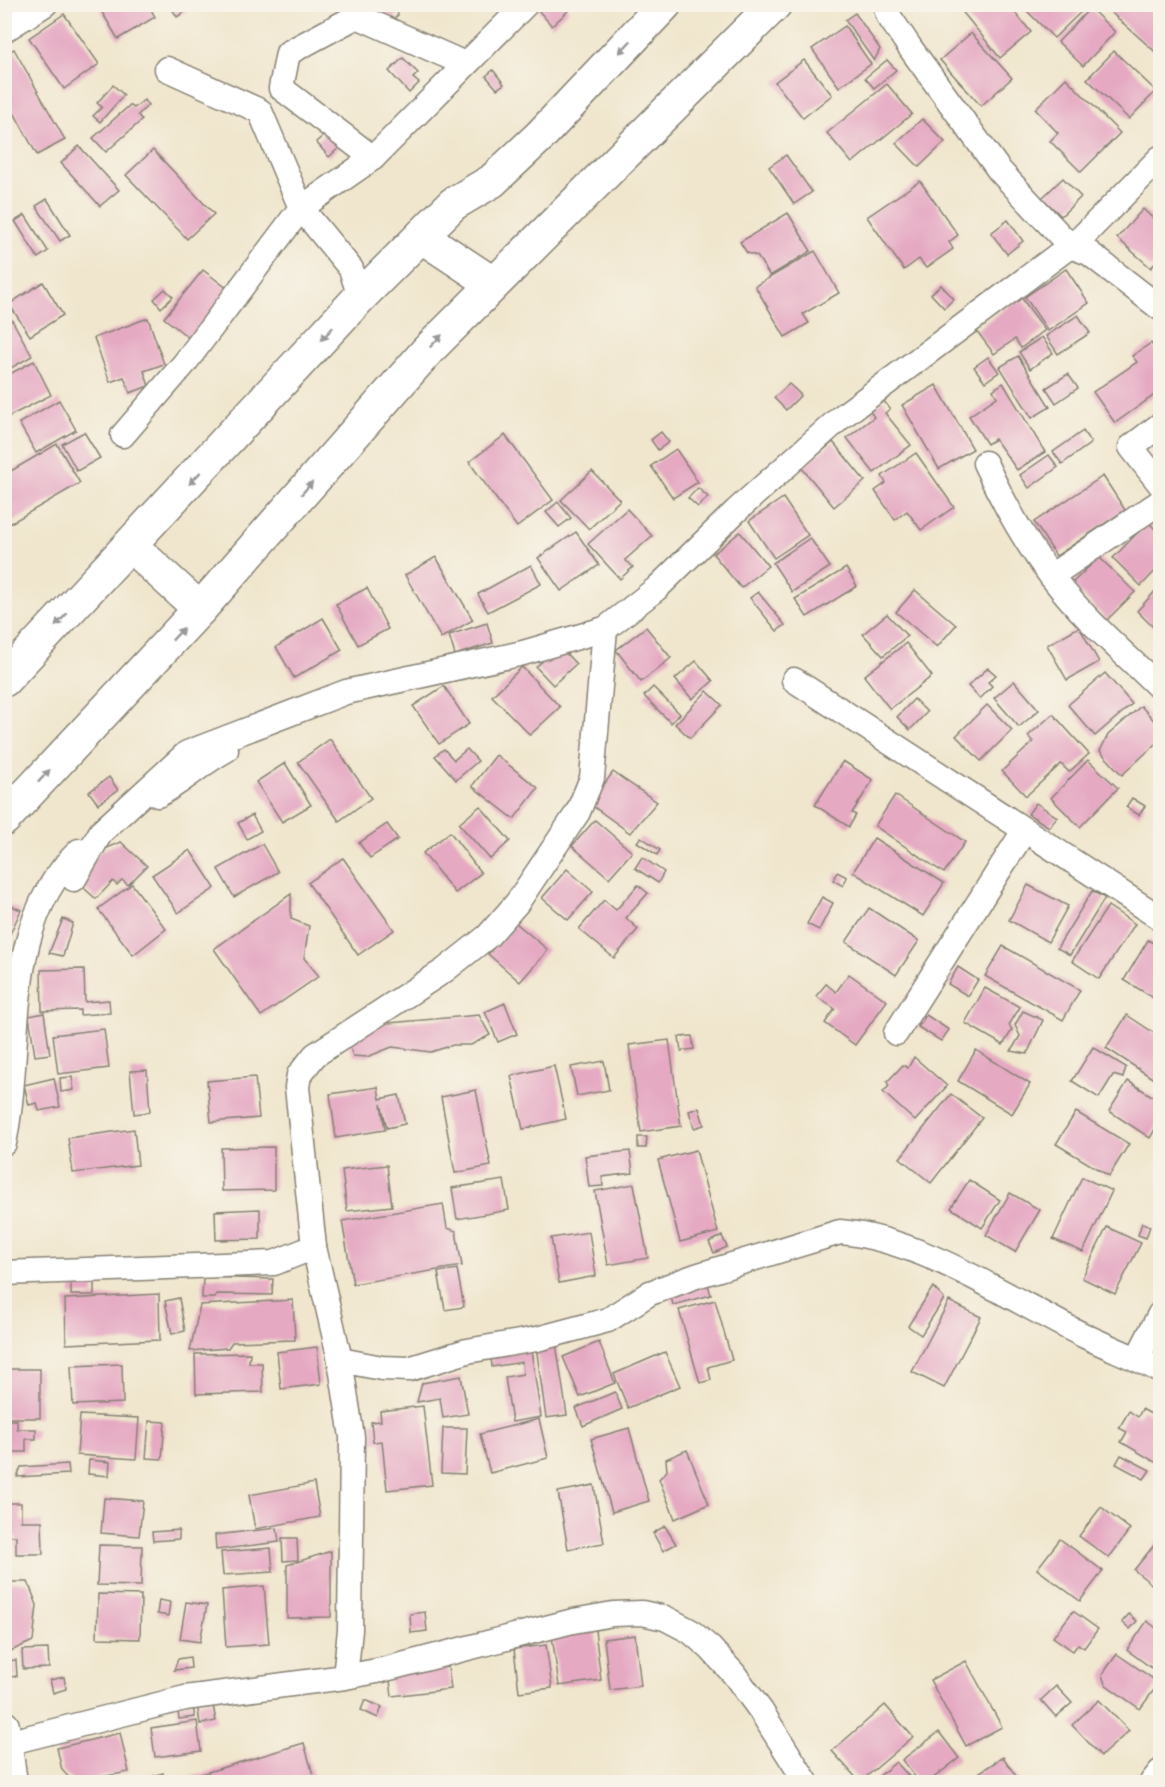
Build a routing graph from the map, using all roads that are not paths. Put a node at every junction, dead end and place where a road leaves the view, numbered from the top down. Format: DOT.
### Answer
graph roads {
  1 [pos="45,4"];
  2 [pos="526,4"];
  3 [pos="665,4"];
  4 [pos="775,4"];
  5 [pos="885,4"];
  6 [pos="5,28"];
  7 [pos="465,64"];
  8 [pos="167,69"];
  9 [pos="373,158"];
  10 [pos="1161,158"];
  11 [pos="302,208"];
  12 [pos="421,236"];
  13 [pos="1070,246"];
  14 [pos="492,283"];
  15 [pos="360,297"];
  16 [pos="1161,308"];
  17 [pos="1161,425"];
  18 [pos="123,435"];
  19 [pos="985,463"];
  20 [pos="1161,484"];
  21 [pos="1161,502"];
  22 [pos="131,546"];
  23 [pos="1051,576"];
  24 [pos="200,609"];
  25 [pos="605,629"];
  26 [pos="4,680"];
  27 [pos="794,680"];
  28 [pos="1161,688"];
  29 [pos="4,819"];
  30 [pos="1024,831"];
  31 [pos="101,832"];
  32 [pos="74,879"];
  33 [pos="1161,918"];
  34 [pos="896,1033"];
  35 [pos="4,1143"];
  36 [pos="314,1247"];
  37 [pos="274,1263"];
  38 [pos="4,1273"];
  39 [pos="320,1280"];
  40 [pos="1161,1314"];
  41 [pos="1137,1359"];
  42 [pos="340,1360"];
  43 [pos="1161,1370"];
  44 [pos="345,1677"];
  45 [pos="6,1735"];
  46 [pos="1161,1772"];
  47 [pos="12,1782"];
  48 [pos="806,1782"];
  49 [pos="1152,1782"];
  1 -- 6 [label="street"];
  2 -- 7 [label="street"];
  3 -- 12 [label="highway, one-way"];
  4 -- 14 [label="highway"];
  5 -- 13 [label="street"];
  7 -- 9 [label="street"];
  7 -- 9 [label="street"];
  8 -- 11 [label="street"];
  9 -- 11 [label="street"];
  10 -- 13 [label="street"];
  11 -- 15 [label="street"];
  11 -- 18 [label="street"];
  12 -- 14 [label="highway"];
  12 -- 15 [label="highway"];
  13 -- 16 [label="street"];
  13 -- 25 [label="street"];
  24 -- 14 [label="highway, one-way"];
  15 -- 22 [label="highway, one-way"];
  17 -- 20 [label="street"];
  19 -- 23 [label="street"];
  21 -- 23 [label="street"];
  22 -- 24 [label="highway"];
  22 -- 26 [label="highway, one-way"];
  23 -- 28 [label="street"];
  29 -- 24 [label="highway, one-way"];
  25 -- 31 [label="street"];
  25 -- 36 [label="street"];
  27 -- 30 [label="street"];
  30 -- 33 [label="street"];
  30 -- 34 [label="street"];
  31 -- 32 [label="street"];
  31 -- 35 [label="street"];
  36 -- 37 [label="street"];
  36 -- 39 [label="street"];
  37 -- 38 [label="street"];
  37 -- 39 [label="street"];
  39 -- 42 [label="street"];
  40 -- 41 [label="street"];
  41 -- 42 [label="street"];
  41 -- 43 [label="street"];
  42 -- 44 [label="street"];
  44 -- 45 [label="street"];
  44 -- 48 [label="street"];
  45 -- 47 [label="street"];
  46 -- 49 [label="street"];
}
